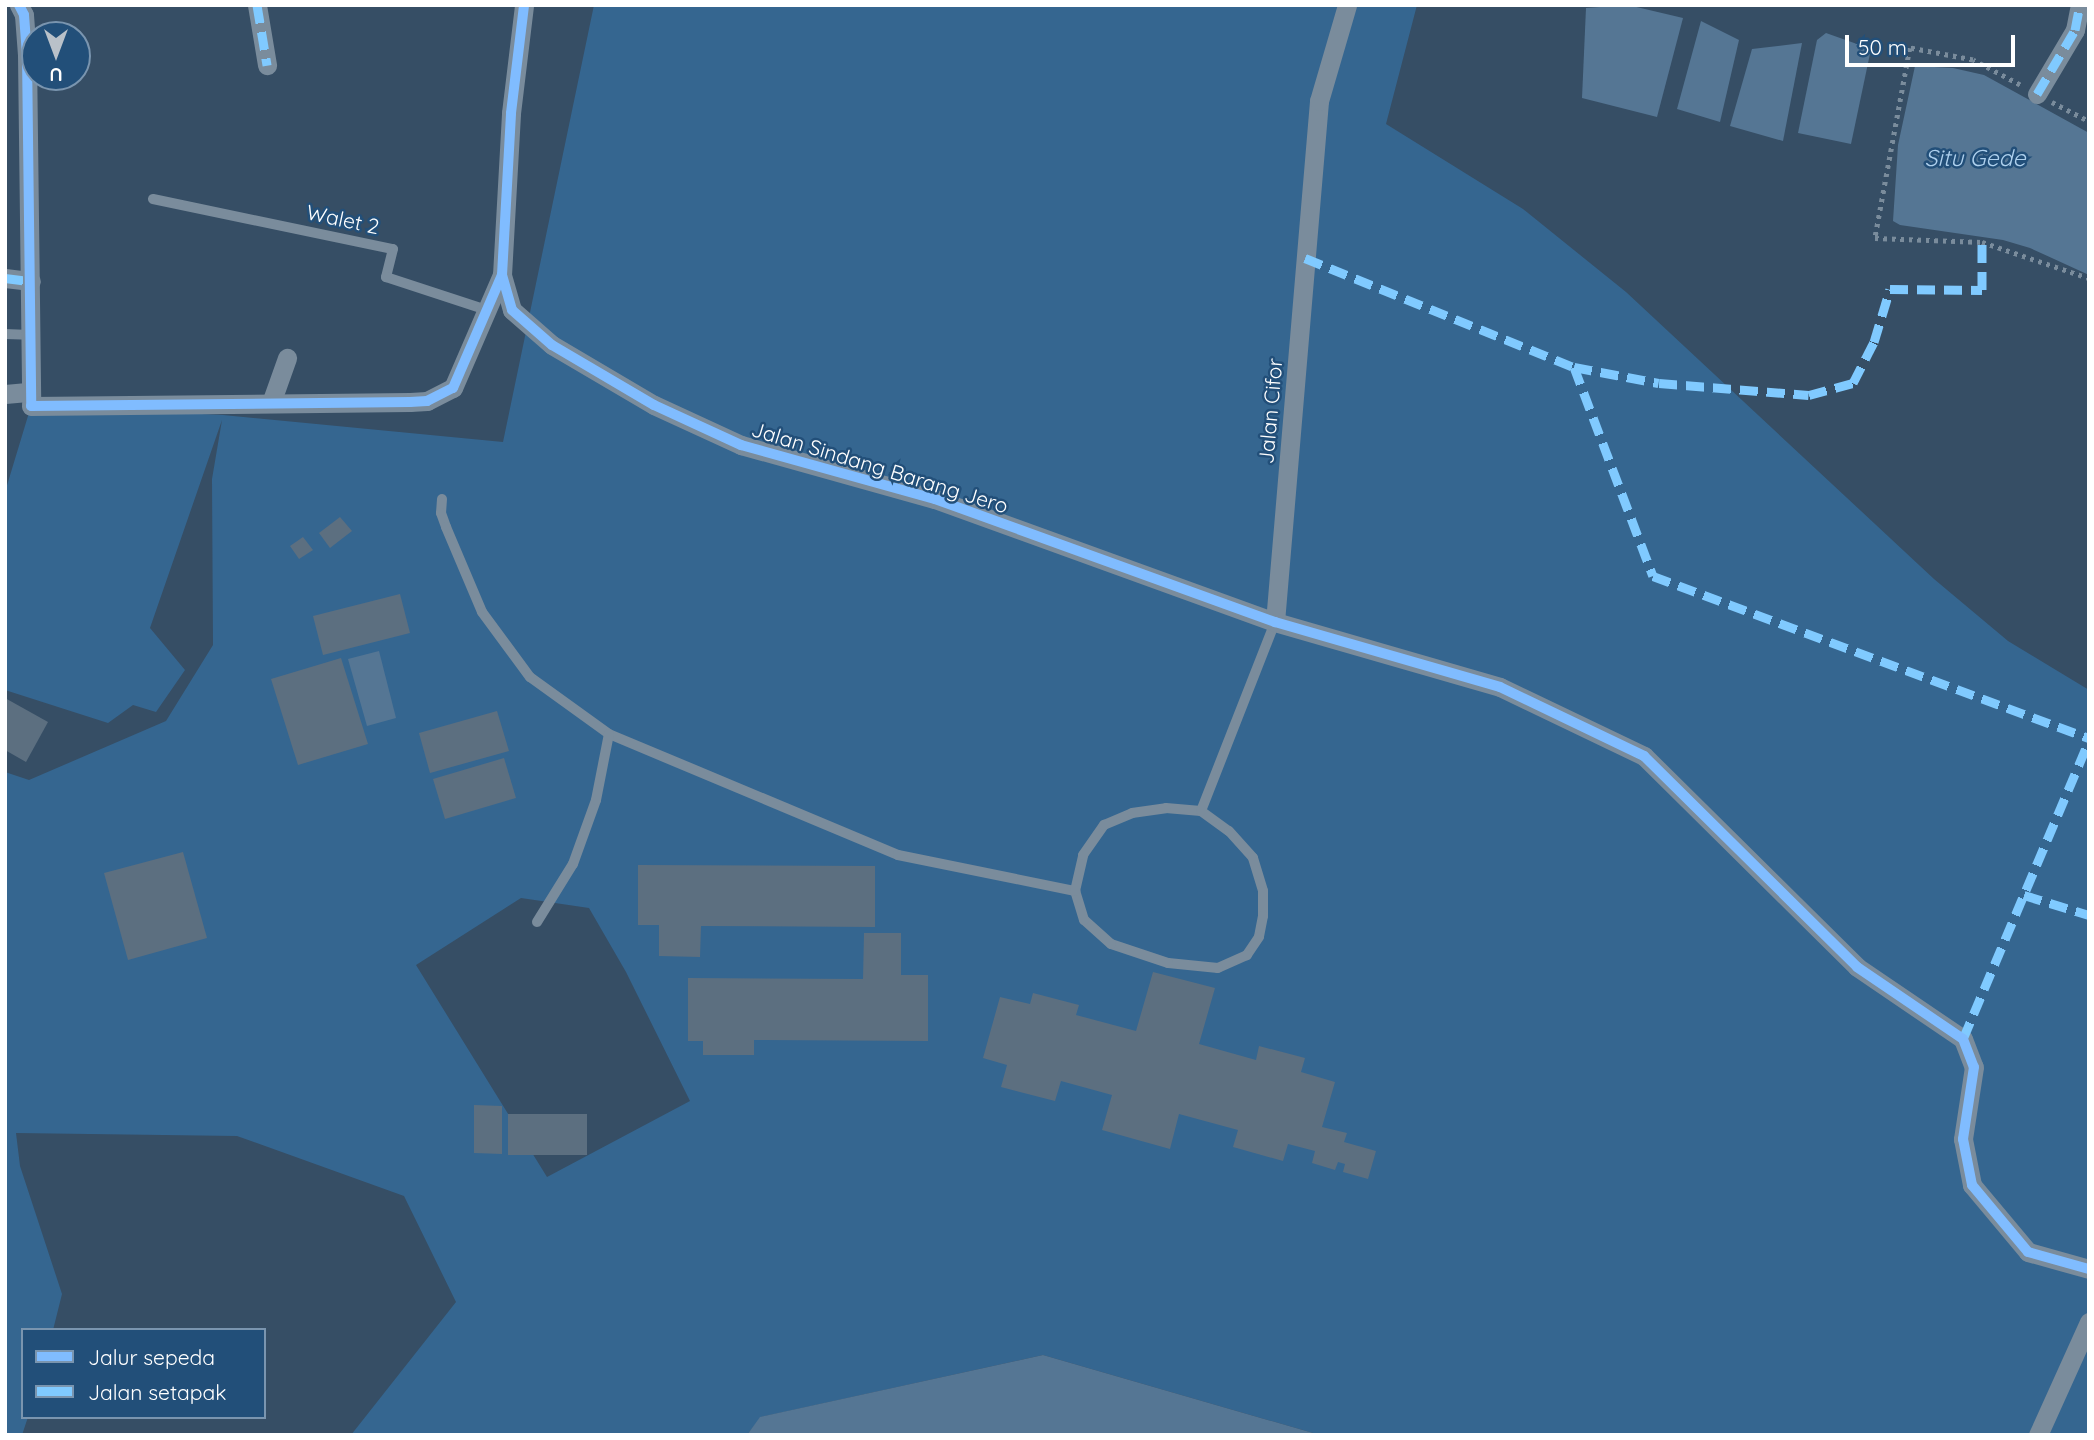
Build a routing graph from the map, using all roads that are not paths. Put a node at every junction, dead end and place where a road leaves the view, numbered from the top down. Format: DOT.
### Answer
graph roads {
  1 [pos="19,5"];
  2 [pos="257,5"];
  3 [pos="524,5"];
  4 [pos="1347,5"];
  5 [pos="2080,5"];
  6 [pos="267,65"];
  7 [pos="2037,94"];
  8 [pos="153,200"];
  9 [pos="5,278"];
  10 [pos="31,281"];
  11 [pos="504,285"];
  12 [pos="487,310"];
  13 [pos="5,334"];
  14 [pos="30,335"];
  15 [pos="286,358"];
  16 [pos="30,392"];
  17 [pos="5,394"];
  18 [pos="271,403"];
  19 [pos="442,499"];
  20 [pos="1275,622"];
  21 [pos="610,734"];
  22 [pos="1201,811"];
  23 [pos="1075,891"];
  24 [pos="537,922"];
  25 [pos="2089,1269"];
  26 [pos="2089,1322"];
  27 [pos="2038,1435"];
  1 -- 10 [label="street"];
  2 -- 6 [label="street"];
  3 -- 11 [label="street"];
  4 -- 20 [label="street, Jalan Cifor"];
  5 -- 7 [label="street"];
  8 -- 12 [label="lane, Walet 2"];
  9 -- 10 [label="street"];
  10 -- 14 [label="street"];
  11 -- 12 [label="street"];
  11 -- 20 [label="street, Jalan Sindang Barang Jero"];
  12 -- 18 [label="street"];
  13 -- 14 [label="lane"];
  14 -- 16 [label="street"];
  15 -- 18 [label="street"];
  16 -- 17 [label="street"];
  16 -- 18 [label="street"];
  19 -- 21 [label="lane"];
  20 -- 22 [label="lane, Jalan Cifor"];
  20 -- 25 [label="street, Jalan Sindang Barang Jero"];
  21 -- 23 [label="lane"];
  21 -- 24 [label="lane"];
  22 -- 23 [label="lane"];
  22 -- 23 [label="lane"];
  26 -- 27 [label="street"];
}
